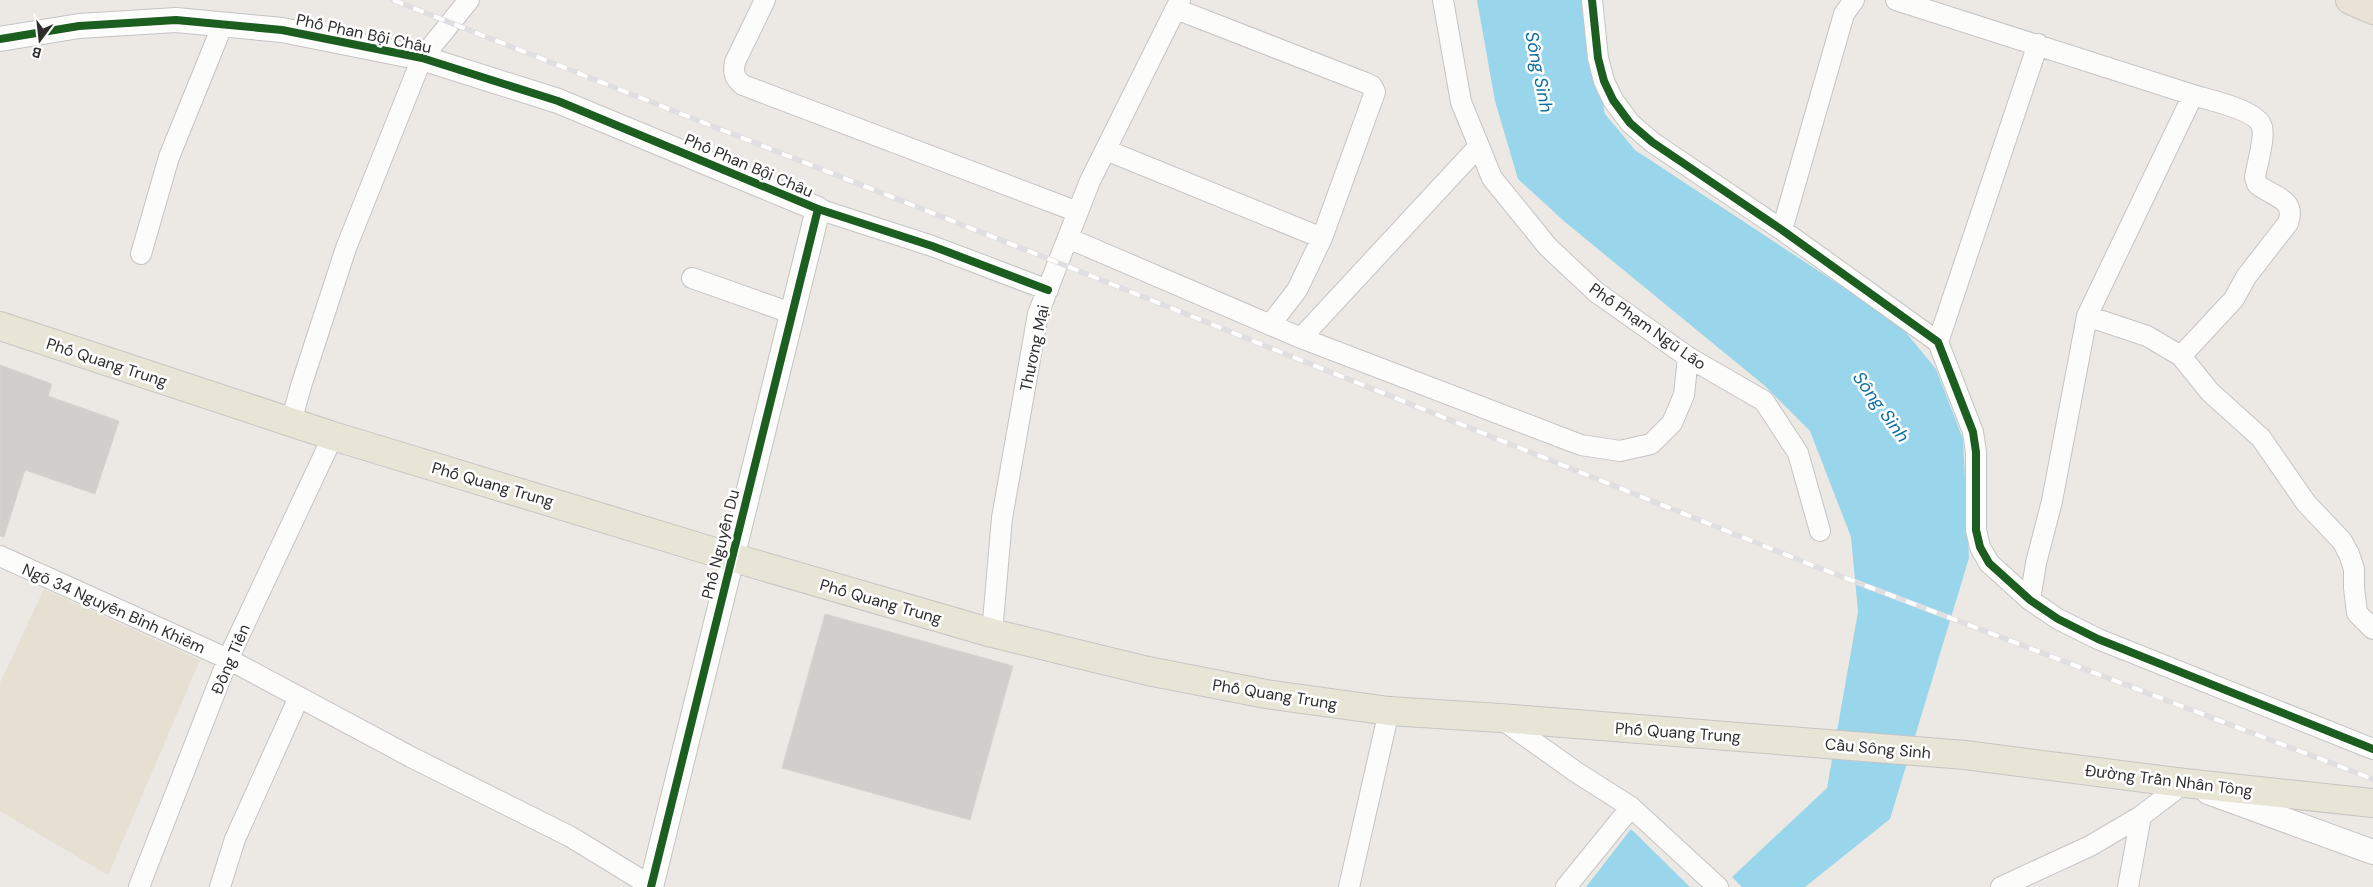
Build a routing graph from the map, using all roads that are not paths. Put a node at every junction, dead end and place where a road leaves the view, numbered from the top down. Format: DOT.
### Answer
graph roads {
  1 [pos="469,0"];
  2 [pos="765,0"];
  3 [pos="1443,0"];
  4 [pos="1592,0"];
  5 [pos="1854,0"];
  6 [pos="1896,0"];
  7 [pos="2350,0"];
  8 [pos="1178,4"];
  9 [pos="2373,10"];
  10 [pos="223,24"];
  11 [pos="0,39"];
  12 [pos="2038,44"];
  13 [pos="422,58"];
  14 [pos="2193,95"];
  15 [pos="1479,146"];
  16 [pos="1106,150"];
  17 [pos="818,209"];
  18 [pos="1078,212"];
  19 [pos="1782,230"];
  20 [pos="1068,238"];
  21 [pos="1322,238"];
  22 [pos="141,254"];
  23 [pos="692,278"];
  24 [pos="1048,290"];
  25 [pos="791,313"];
  26 [pos="2087,316"];
  27 [pos="1270,325"];
  28 [pos="0,326"];
  29 [pos="1301,338"];
  30 [pos="1938,342"];
  31 [pos="2181,356"];
  32 [pos="1688,357"];
  33 [pos="291,422"];
  34 [pos="333,436"];
  35 [pos="1820,531"];
  36 [pos="0,556"];
  37 [pos="731,556"];
  38 [pos="2030,600"];
  39 [pos="2373,629"];
  40 [pos="992,633"];
  41 [pos="228,659"];
  42 [pos="300,697"];
  43 [pos="1389,711"];
  44 [pos="1500,718"];
  45 [pos="1790,740"];
  46 [pos="2373,749"];
  47 [pos="1965,755"];
  48 [pos="2184,783"];
  49 [pos="2373,803"];
  50 [pos="1631,807"];
  51 [pos="2141,816"];
  52 [pos="2373,852"];
  53 [pos="1713,883"];
  54 [pos="139,887"];
  55 [pos="220,887"];
  56 [pos="650,887"];
  57 [pos="1349,887"];
  58 [pos="1566,887"];
  59 [pos="2001,887"];
  60 [pos="2128,887"];
  1 -- 13 [label="street"];
  2 -- 18 [label="street"];
  3 -- 15 [label="street, Phố Phạm Ngũ Lão"];
  4 -- 19 [label="street"];
  5 -- 19 [label="street"];
  6 -- 12 [label="street"];
  7 -- 9 [label="highway"];
  8 -- 16 [label="street, Thương Mại"];
  8 -- 21 [label="street"];
  10 -- 11 [label="street, Phố Phan Bội Châu"];
  10 -- 13 [label="street, Phố Phan Bội Châu"];
  10 -- 22 [label="street"];
  12 -- 14 [label="street"];
  12 -- 30 [label="street"];
  13 -- 17 [label="street, Phố Phan Bội Châu"];
  13 -- 33 [label="street"];
  14 -- 26 [label="street"];
  14 -- 31 [label="street"];
  15 -- 29 [label="street"];
  15 -- 32 [label="street, Phố Phạm Ngũ Lão"];
  16 -- 18 [label="street, Thương Mại"];
  16 -- 21 [label="street"];
  17 -- 24 [label="street"];
  17 -- 25 [label="street, Phố Nguyễn Du"];
  18 -- 20 [label="street, Thương Mại"];
  19 -- 30 [label="street"];
  20 -- 24 [label="street, Thương Mại"];
  20 -- 27 [label="street"];
  21 -- 27 [label="street"];
  23 -- 25 [label="street"];
  24 -- 40 [label="street, Thương Mại"];
  25 -- 37 [label="street, Phố Nguyễn Du"];
  26 -- 31 [label="street"];
  26 -- 38 [label="street"];
  27 -- 29 [label="street"];
  28 -- 33 [label="main road, Phố Quang Trung"];
  29 -- 32 [label="street"];
  30 -- 38 [label="street"];
  31 -- 39 [label="street"];
  32 -- 35 [label="street, Phố Phạm Ngũ Lão"];
  33 -- 34 [label="main road, Phố Quang Trung"];
  34 -- 37 [label="main road, Phố Quang Trung"];
  34 -- 41 [label="street, Đồng Tiến"];
  36 -- 41 [label="street, Ngõ 34 Nguyễn Bỉnh Khiêm"];
  37 -- 40 [label="main road, Phố Quang Trung"];
  37 -- 56 [label="street, Phố Nguyễn Du"];
  38 -- 46 [label="street"];
  40 -- 43 [label="main road, Phố Quang Trung"];
  41 -- 42 [label="street, Ngõ 34 Nguyễn Bỉnh Khiêm"];
  41 -- 54 [label="street, Đồng Tiến"];
  42 -- 55 [label="street"];
  42 -- 56 [label="street, Ngõ 34 Nguyễn Bỉnh Khiêm"];
  43 -- 44 [label="main road, Phố Quang Trung"];
  43 -- 57 [label="street"];
  44 -- 45 [label="main road, Phố Quang Trung"];
  44 -- 50 [label="street"];
  45 -- 47 [label="main road, Cầu Sông Sinh"];
  47 -- 48 [label="main road, Đường Trần Nhân Tông"];
  48 -- 49 [label="main road, Đường Trần Nhân Tông"];
  48 -- 51 [label="street"];
  48 -- 52 [label="street"];
  50 -- 53 [label="street"];
  50 -- 58 [label="street"];
  51 -- 59 [label="street"];
  51 -- 60 [label="street"];
}
